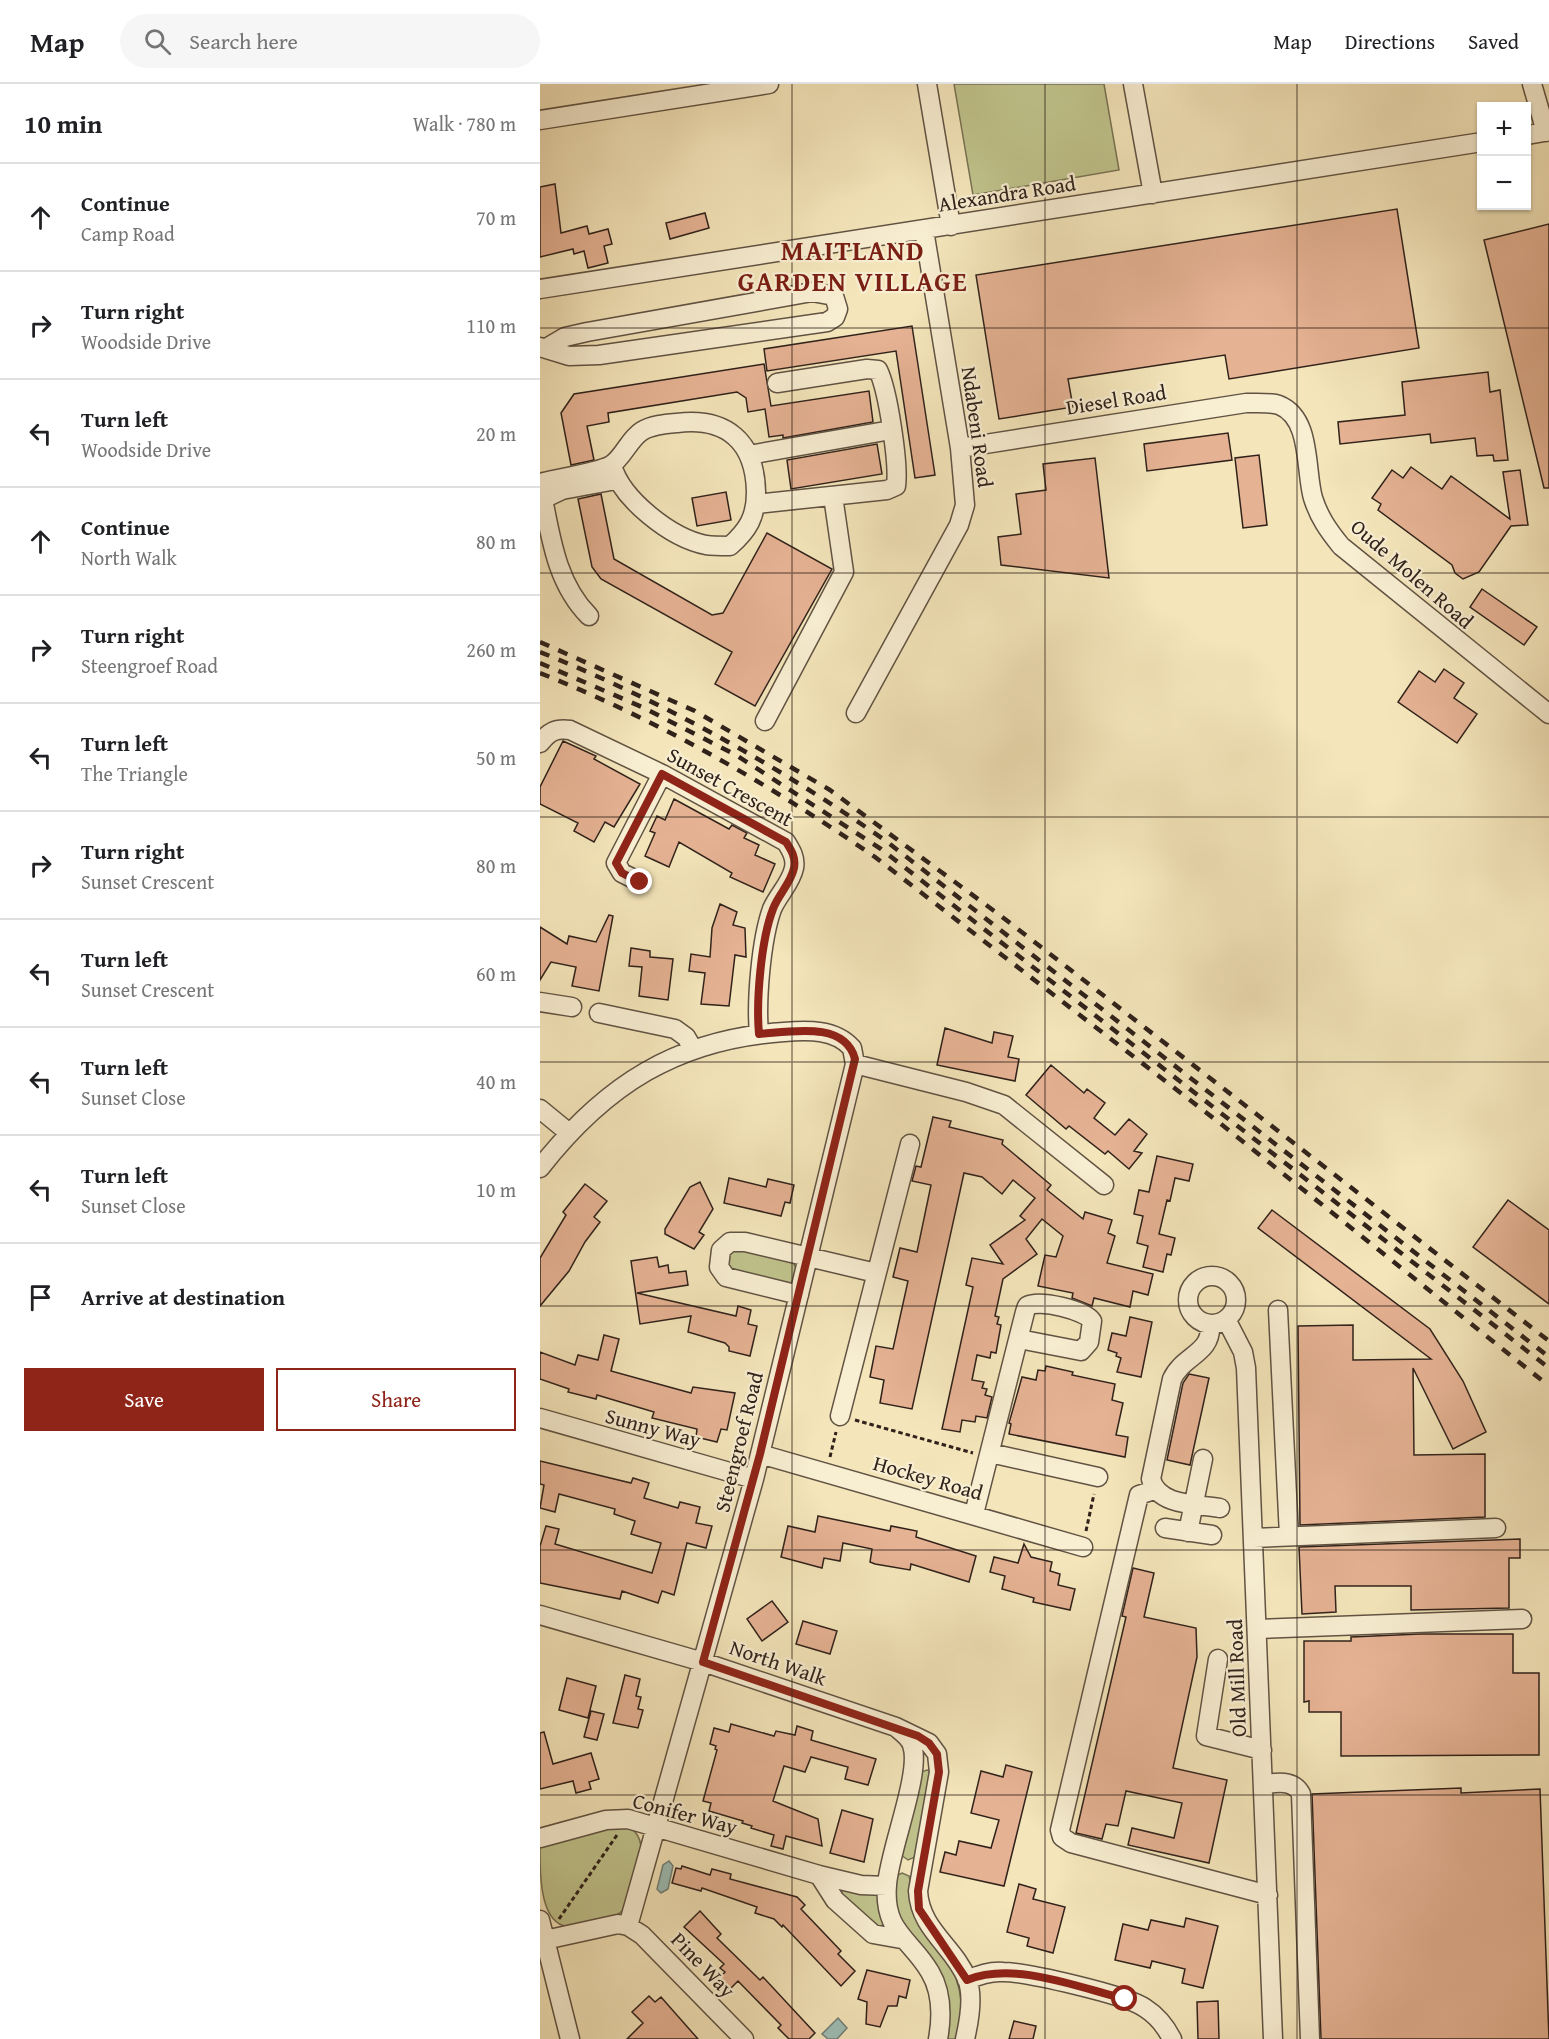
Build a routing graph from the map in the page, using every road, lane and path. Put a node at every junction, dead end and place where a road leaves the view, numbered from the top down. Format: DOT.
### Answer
graph roads {
  1 [pos="769,84"];
  2 [pos="927,84"];
  3 [pos="1133,84"];
  4 [pos="1532,84"];
  5 [pos="540,120"];
  6 [pos="1547,132"];
  7 [pos="1531,134"];
  8 [pos="1477,143"];
  9 [pos="1153,194"];
  10 [pos="951,226"];
  11 [pos="924,230"];
  12 [pos="540,289"];
  13 [pos="544,347"];
  14 [pos="777,383"];
  15 [pos="1279,405"];
  16 [pos="891,430"];
  17 [pos="960,448"];
  18 [pos="749,455"];
  19 [pos="614,472"];
  20 [pos="541,488"];
  21 [pos="833,496"];
  22 [pos="756,504"];
  23 [pos="589,616"];
  24 [pos="856,713"];
  25 [pos="1549,714"];
  26 [pos="765,721"];
  27 [pos="540,743"];
  28 [pos="662,774"];
  29 [pos="640,882"];
  30 [pos="540,1002"];
  31 [pos="572,1007"];
  32 [pos="599,1013"];
  33 [pos="759,1034"];
  34 [pos="693,1049"];
  35 [pos="855,1064"];
  36 [pos="540,1109"];
  37 [pos="568,1132"];
  38 [pos="910,1144"];
  39 [pos="540,1168"];
  40 [pos="1104,1185"];
  41 [pos="808,1257"];
  42 [pos="876,1273"];
  43 [pos="799,1295"];
  44 [pos="1278,1310"];
  45 [pos="1018,1339"];
  46 [pos="840,1416"];
  47 [pos="540,1418"];
  48 [pos="760,1454"];
  49 [pos="989,1455"];
  50 [pos="1203,1459"];
  51 [pos="826,1473"];
  52 [pos="1098,1477"];
  53 [pos="754,1479"];
  54 [pos="1154,1490"];
  55 [pos="1194,1503"];
  56 [pos="1220,1508"];
  57 [pos="974,1514"];
  58 [pos="1165,1528"];
  59 [pos="1496,1528"];
  60 [pos="1188,1532"];
  61 [pos="1212,1535"];
  62 [pos="1289,1536"];
  63 [pos="1253,1538"];
  64 [pos="1083,1547"];
  65 [pos="540,1615"];
  66 [pos="1522,1619"];
  67 [pos="1257,1629"];
  68 [pos="1218,1659"];
  69 [pos="703,1662"];
  70 [pos="896,1727"];
  71 [pos="1262,1750"];
  72 [pos="1263,1784"];
  73 [pos="628,1819"];
  74 [pos="654,1827"];
  75 [pos="540,1838"];
  76 [pos="890,1863"];
  77 [pos="921,1870"];
  78 [pos="819,1875"];
  79 [pos="886,1886"];
  80 [pos="1268,1895"];
  81 [pos="540,1920"];
  82 [pos="628,1926"];
  83 [pos="902,1939"];
  84 [pos="545,1940"];
  85 [pos="967,1980"];
  86 [pos="570,2039"];
  87 [pos="744,2039"];
  88 [pos="938,2039"];
  89 [pos="965,2039"];
  90 [pos="1172,2039"];
  91 [pos="1274,2039"];
  92 [pos="1310,2039"];
  1 -- 5 [label="street"];
  2 -- 10 [label="street"];
  3 -- 9 [label="street"];
  4 -- 6 [label="street"];
  6 -- 7 [label="street"];
  8 -- 9 [label="street, Alexandra Road"];
  9 -- 10 [label="street, Alexandra Road"];
  10 -- 11 [label="street, Alexandra Road"];
  11 -- 12 [label="street, Alexandra Road"];
  11 -- 17 [label="street, Ndabeni Road"];
  13 -- 13 [label="street"];
  14 -- 16 [label="street"];
  15 -- 17 [label="street, Diesel Road"];
  15 -- 25 [label="street, Oude Molen Road"];
  16 -- 18 [label="street"];
  16 -- 21 [label="street"];
  17 -- 24 [label="street, Ndabeni Road"];
  18 -- 19 [label="street"];
  18 -- 22 [label="street"];
  19 -- 20 [label="street"];
  19 -- 22 [label="street"];
  20 -- 23 [label="street"];
  21 -- 22 [label="street"];
  21 -- 26 [label="street"];
  27 -- 28 [label="street, Sunset Crescent"];
  28 -- 29 [label="street"];
  28 -- 33 [label="street, Sunset Crescent"];
  30 -- 31 [label="street"];
  32 -- 34 [label="street"];
  33 -- 34 [label="street"];
  33 -- 35 [label="street"];
  34 -- 37 [label="street"];
  35 -- 40 [label="street"];
  35 -- 41 [label="street, Steengroef Road"];
  36 -- 37 [label="street"];
  37 -- 39 [label="street"];
  38 -- 42 [label="street"];
  41 -- 42 [label="street"];
  41 -- 43 [label="street, Steengroef Road"];
  41 -- 43 [label="street"];
  42 -- 46 [label="street"];
  43 -- 48 [label="street, Steengroef Road"];
  44 -- 62 [label="street"];
  45 -- 49 [label="street"];
  46 -- 49 [label="path"];
  46 -- 51 [label="path"];
  47 -- 53 [label="street, Sunny Way"];
  48 -- 51 [label="street, Hockey Road"];
  48 -- 53 [label="street, Steengroef Road"];
  49 -- 52 [label="street"];
  49 -- 57 [label="street"];
  50 -- 55 [label="street"];
  51 -- 57 [label="street, Hockey Road"];
  52 -- 64 [label="path"];
  53 -- 69 [label="street, Steengroef Road"];
  54 -- 55 [label="street"];
  54 -- 63 [label="street, Old Mill Road"];
  54 -- 80 [label="street"];
  55 -- 56 [label="street"];
  55 -- 60 [label="street"];
  57 -- 64 [label="street, Hockey Road"];
  58 -- 60 [label="street"];
  59 -- 62 [label="street"];
  60 -- 61 [label="street"];
  62 -- 63 [label="street"];
  63 -- 67 [label="street, Old Mill Road"];
  65 -- 69 [label="street, North Walk"];
  66 -- 67 [label="street"];
  67 -- 71 [label="street, Old Mill Road"];
  68 -- 71 [label="street"];
  69 -- 70 [label="street, North Walk"];
  69 -- 74 [label="street, Steengroef Road"];
  70 -- 76 [label="street"];
  70 -- 77 [label="street, North Walk"];
  71 -- 72 [label="street, Old Mill Road"];
  72 -- 80 [label="street, Old Mill Road"];
  72 -- 92 [label="street"];
  73 -- 74 [label="street, Conifer Way"];
  73 -- 75 [label="street, Conifer Way"];
  73 -- 84 [label="path"];
  74 -- 78 [label="street, Conifer Way"];
  74 -- 82 [label="street"];
  76 -- 77 [label="street"];
  76 -- 79 [label="street"];
  77 -- 85 [label="street, North Walk"];
  78 -- 79 [label="street, Conifer Way"];
  78 -- 83 [label="street"];
  79 -- 83 [label="street"];
  80 -- 91 [label="street, Old Mill Road"];
  81 -- 84 [label="street"];
  82 -- 84 [label="street"];
  82 -- 87 [label="street, Pine Way"];
  83 -- 88 [label="street"];
  84 -- 86 [label="street"];
  85 -- 89 [label="street"];
  85 -- 90 [label="street"];
}
